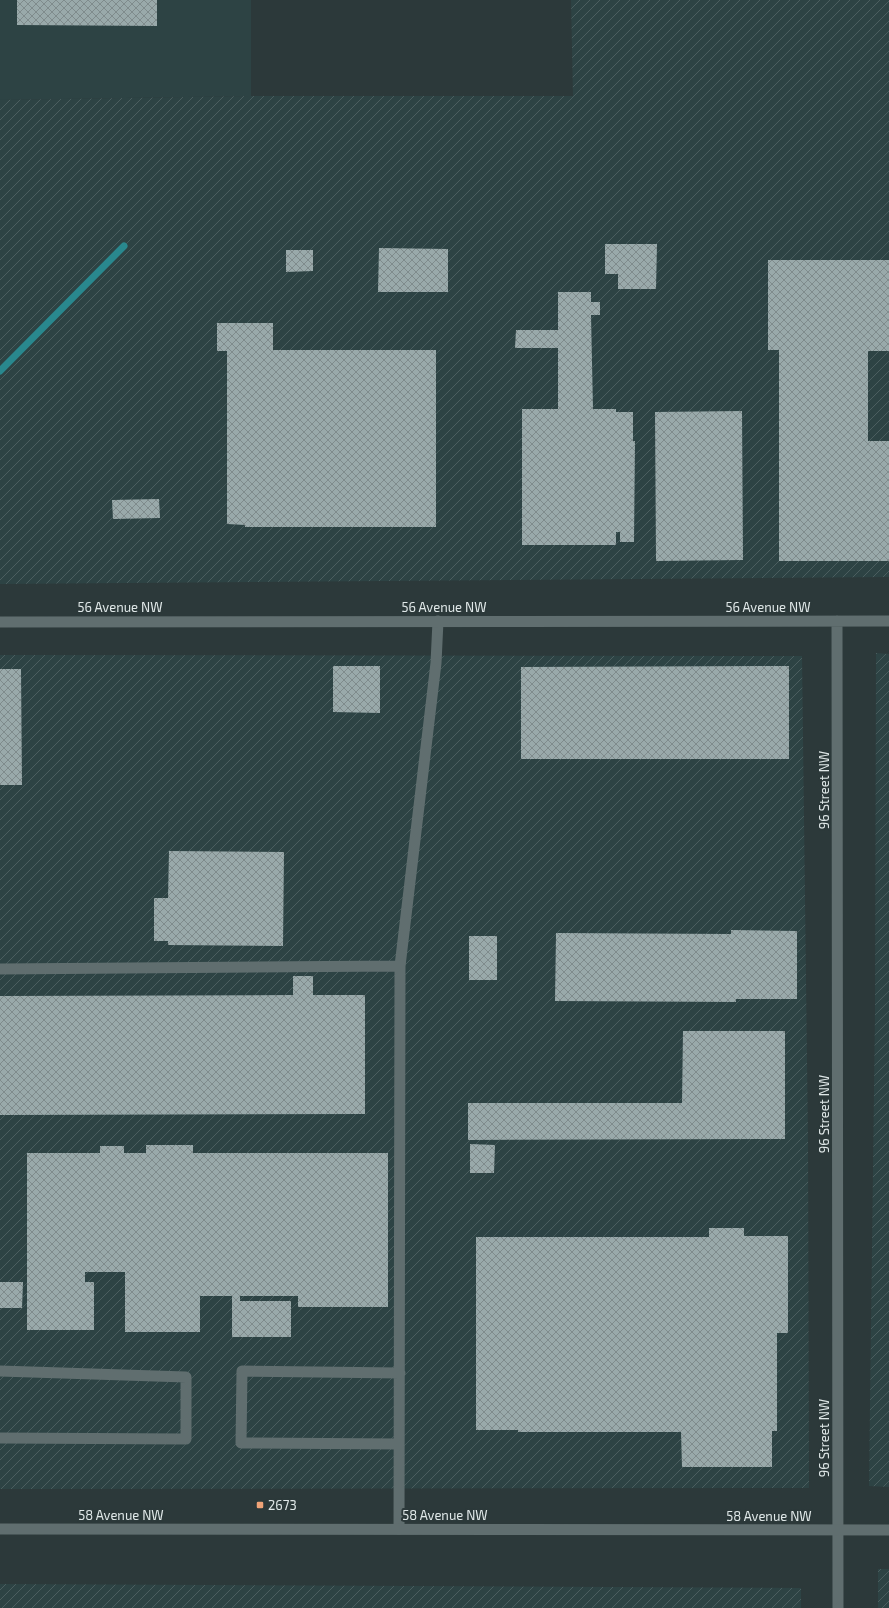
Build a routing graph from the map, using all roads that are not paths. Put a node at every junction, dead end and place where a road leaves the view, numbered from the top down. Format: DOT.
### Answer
graph roads {
  1 [pos="837,620"];
  2 [pos="889,620"];
  3 [pos="438,621"];
  4 [pos="0,622"];
  5 [pos="400,966"];
  6 [pos="0,969"];
  7 [pos="0,1371"];
  8 [pos="400,1372"];
  9 [pos="0,1438"];
  10 [pos="399,1444"];
  11 [pos="0,1529"];
  12 [pos="399,1529"];
  13 [pos="838,1530"];
  14 [pos="889,1530"];
  15 [pos="838,1608"];
  1 -- 2 [label="street, 56 Avenue NW"];
  1 -- 3 [label="street, 56 Avenue NW"];
  1 -- 13 [label="street, 96 Street NW"];
  3 -- 4 [label="street, 56 Avenue NW"];
  3 -- 5 [label="street"];
  5 -- 6 [label="street"];
  5 -- 8 [label="street"];
  7 -- 9 [label="street"];
  8 -- 10 [label="street"];
  8 -- 10 [label="street"];
  10 -- 12 [label="street"];
  11 -- 12 [label="street, 58 Avenue NW"];
  12 -- 13 [label="street, 58 Avenue NW"];
  13 -- 14 [label="street, 58 Avenue NW"];
  13 -- 15 [label="street, 96 Street NW"];
}
